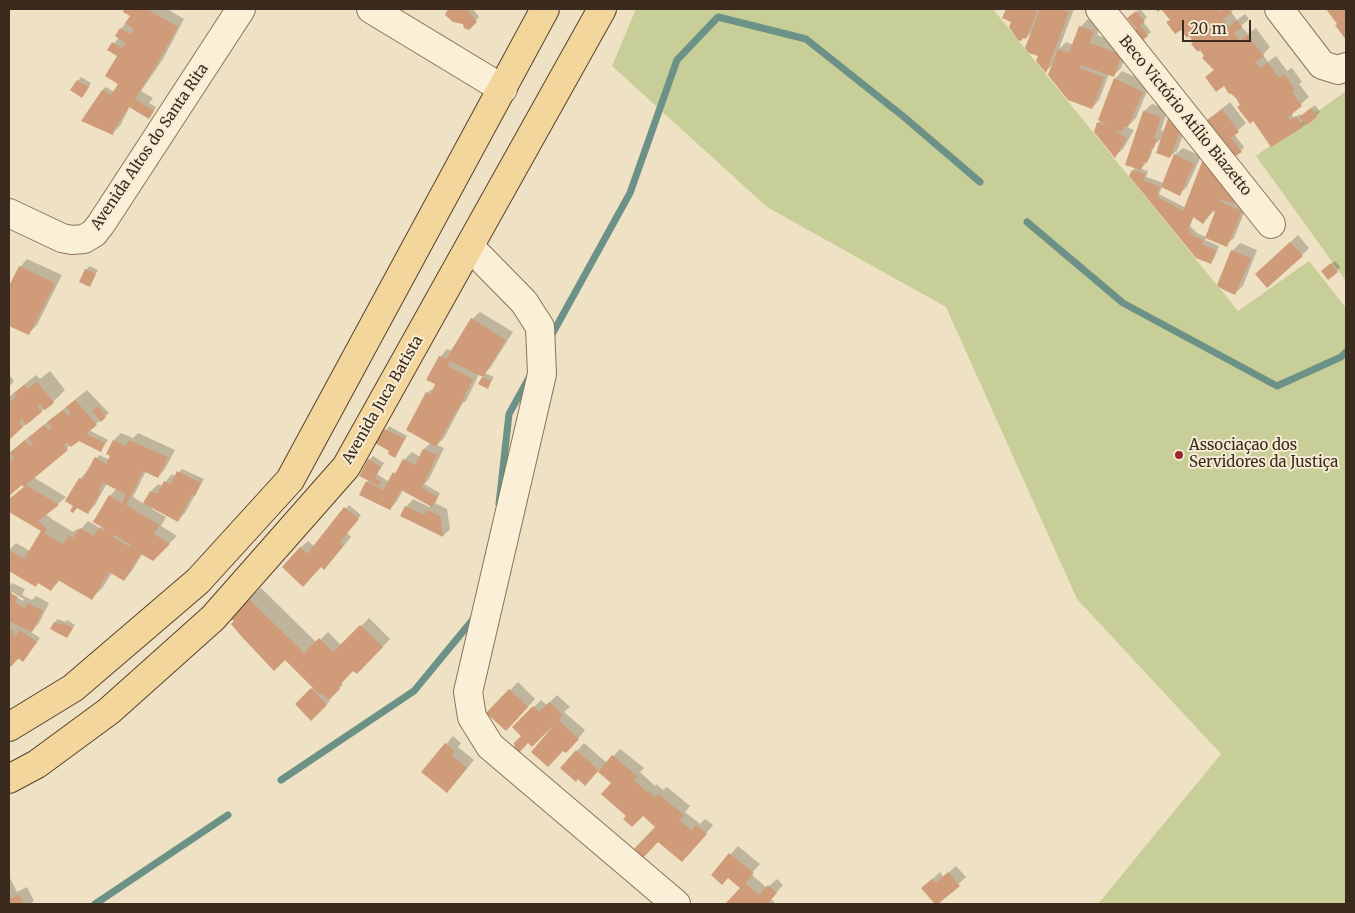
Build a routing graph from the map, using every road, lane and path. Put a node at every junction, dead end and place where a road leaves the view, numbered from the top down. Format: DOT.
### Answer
graph roads {
  1 [pos="241,9"];
  2 [pos="371,9"];
  3 [pos="545,9"];
  4 [pos="602,9"];
  5 [pos="1100,9"];
  6 [pos="1279,9"];
  7 [pos="1346,66"];
  8 [pos="503,89"];
  9 [pos="9,213"];
  10 [pos="1271,224"];
  11 [pos="470,247"];
  12 [pos="40,709"];
  13 [pos="9,717"];
  14 [pos="9,727"];
  15 [pos="37,764"];
  16 [pos="9,779"];
  17 [pos="676,904"];
  1 -- 9 [label="street, Avenida Altos do Santa Rita"];
  2 -- 8 [label="street"];
  3 -- 8 [label="main road"];
  4 -- 11 [label="main road, Avenida Juca Batista"];
  5 -- 10 [label="street, Beco Victório Atílio Biazetto"];
  6 -- 7 [label="street"];
  8 -- 12 [label="main road"];
  11 -- 15 [label="main road, Avenida Juca Batista"];
  11 -- 17 [label="street"];
  12 -- 13 [label="street"];
  12 -- 14 [label="main road"];
  12 -- 15 [label="main road"];
  15 -- 16 [label="main road, Avenida Juca Batista"];
}
